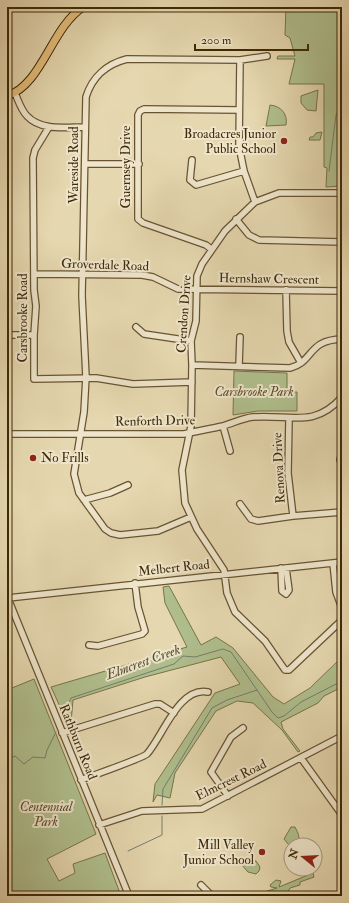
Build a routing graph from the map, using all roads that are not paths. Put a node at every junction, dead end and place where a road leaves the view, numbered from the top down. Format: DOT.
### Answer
graph roads {
  1 [pos="83,7"];
  2 [pos="267,56"];
  3 [pos="240,60"];
  4 [pos="15,93"];
  5 [pos="7,96"];
  6 [pos="239,110"];
  7 [pos="49,127"];
  8 [pos="84,127"];
  9 [pos="192,160"];
  10 [pos="85,164"];
  11 [pos="139,164"];
  12 [pos="244,171"];
  13 [pos="342,193"];
  14 [pos="255,202"];
  15 [pos="236,219"];
  16 [pos="342,242"];
  17 [pos="211,249"];
  18 [pos="34,274"];
  19 [pos="82,274"];
  20 [pos="197,289"];
  21 [pos="286,290"];
  22 [pos="342,291"];
  23 [pos="136,327"];
  24 [pos="7,335"];
  25 [pos="34,335"];
  26 [pos="240,337"];
  27 [pos="342,339"];
  28 [pos="191,341"];
  29 [pos="301,363"];
  30 [pos="192,364"];
  31 [pos="239,365"];
  32 [pos="86,378"];
  33 [pos="192,382"];
  34 [pos="342,397"];
  35 [pos="339,405"];
  36 [pos="289,418"];
  37 [pos="223,426"];
  38 [pos="80,433"];
  39 [pos="190,433"];
  40 [pos="7,434"];
  41 [pos="230,451"];
  42 [pos="342,451"];
  43 [pos="342,464"];
  44 [pos="128,484"];
  45 [pos="84,500"];
  46 [pos="240,504"];
  47 [pos="342,512"];
  48 [pos="293,516"];
  49 [pos="190,517"];
  50 [pos="342,562"];
  51 [pos="332,563"];
  52 [pos="224,574"];
  53 [pos="135,583"];
  54 [pos="7,597"];
  55 [pos="342,608"];
  56 [pos="342,620"];
  57 [pos="89,645"];
  58 [pos="208,692"];
  59 [pos="174,713"];
  60 [pos="243,728"];
  61 [pos="62,733"];
  62 [pos="342,736"];
  63 [pos="301,758"];
  64 [pos="81,780"];
  65 [pos="228,796"];
  66 [pos="342,815"];
  67 [pos="99,825"];
  68 [pos="201,885"];
  69 [pos="129,896"];
  70 [pos="212,896"];
  1 -- 4 [label="main road"];
  2 -- 3 [label="street, Wareside Road"];
  3 -- 6 [label="street"];
  3 -- 8 [label="street, Wareside Road"];
  4 -- 5 [label="main road"];
  4 -- 7 [label="street"];
  6 -- 11 [label="street, Guernsey Drive"];
  6 -- 12 [label="street"];
  7 -- 8 [label="street"];
  7 -- 18 [label="street, Carsbrooke Road"];
  8 -- 10 [label="street, Wareside Road"];
  9 -- 12 [label="street"];
  10 -- 11 [label="street"];
  10 -- 19 [label="street, Wareside Road"];
  11 -- 17 [label="street, Guernsey Drive"];
  12 -- 14 [label="street"];
  13 -- 14 [label="street, Crendon Drive"];
  14 -- 15 [label="street, Crendon Drive"];
  15 -- 16 [label="street"];
  15 -- 17 [label="street, Crendon Drive"];
  17 -- 20 [label="street, Crendon Drive"];
  18 -- 19 [label="street, Groverdale Road"];
  18 -- 25 [label="street, Carsbrooke Road"];
  19 -- 20 [label="street, Groverdale Road"];
  19 -- 32 [label="street, Wareside Road"];
  20 -- 21 [label="street, Hernshaw Crescent"];
  20 -- 28 [label="street, Crendon Drive"];
  21 -- 22 [label="street, Hernshaw Crescent"];
  21 -- 29 [label="street"];
  23 -- 28 [label="street"];
  24 -- 25 [label="street"];
  25 -- 32 [label="street, Carsbrooke Road"];
  26 -- 31 [label="street"];
  27 -- 29 [label="street"];
  28 -- 30 [label="street, Crendon Drive"];
  29 -- 31 [label="street"];
  30 -- 31 [label="street"];
  30 -- 33 [label="street, Crendon Drive"];
  32 -- 33 [label="street, Carsbrooke Road"];
  32 -- 38 [label="street, Wareside Road"];
  33 -- 39 [label="street, Crendon Drive"];
  34 -- 35 [label="street, Renforth Drive"];
  35 -- 36 [label="street, Renforth Drive"];
  36 -- 37 [label="street, Renforth Drive"];
  36 -- 48 [label="street, Renova Drive"];
  37 -- 39 [label="street, Renforth Drive"];
  37 -- 41 [label="street"];
  38 -- 39 [label="street, Renforth Drive"];
  38 -- 40 [label="street, Renforth Drive"];
  38 -- 45 [label="street, Wareside Road"];
  39 -- 49 [label="street, Crendon Drive"];
  42 -- 43 [label="street"];
  44 -- 45 [label="street"];
  45 -- 49 [label="street, Wareside Road"];
  46 -- 48 [label="street"];
  47 -- 48 [label="street, Renova Drive"];
  49 -- 52 [label="street, Crendon Drive"];
  50 -- 51 [label="street, Melbert Road"];
  51 -- 52 [label="street, Melbert Road"];
  51 -- 55 [label="street"];
  52 -- 53 [label="street, Melbert Road"];
  52 -- 56 [label="street, Crendon Drive"];
  53 -- 54 [label="street, Melbert Road"];
  53 -- 57 [label="street"];
  54 -- 61 [label="street, Rathburn Road"];
  58 -- 59 [label="street"];
  59 -- 61 [label="street"];
  59 -- 64 [label="street"];
  60 -- 65 [label="street"];
  61 -- 64 [label="street, Rathburn Road"];
  62 -- 63 [label="street, Elmcrest Road"];
  63 -- 65 [label="street, Elmcrest Road"];
  63 -- 66 [label="street"];
  64 -- 67 [label="street, Rathburn Road"];
  65 -- 67 [label="street, Elmcrest Road"];
  67 -- 69 [label="street, Rathburn Road"];
  68 -- 70 [label="street"];
}
